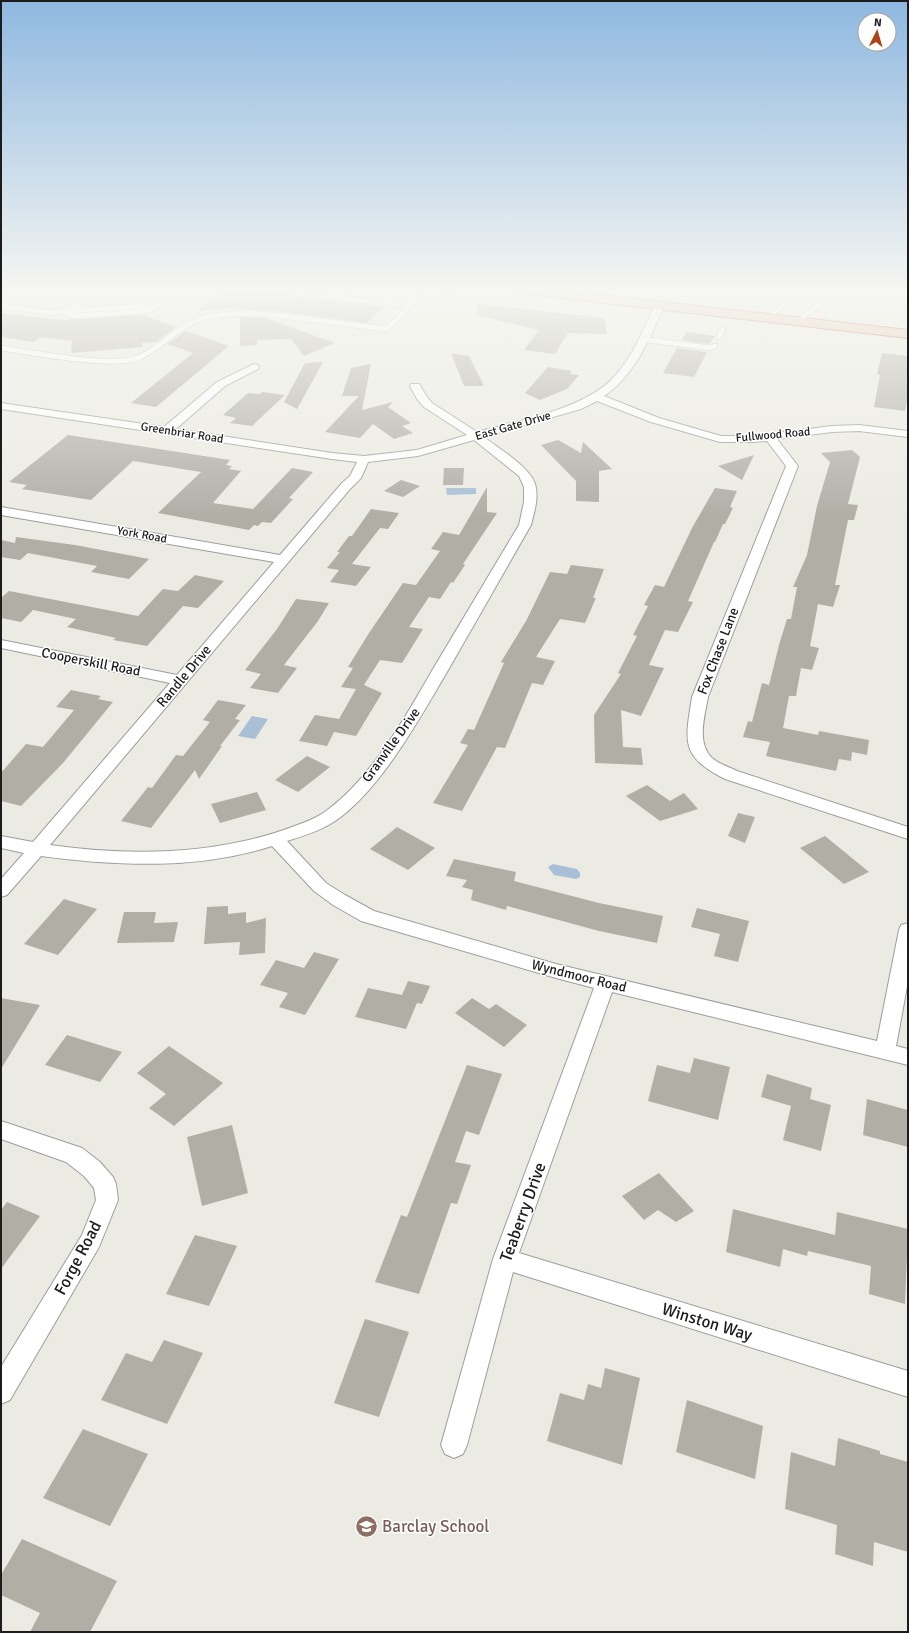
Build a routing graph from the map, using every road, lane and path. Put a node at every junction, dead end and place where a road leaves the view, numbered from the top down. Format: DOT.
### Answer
graph roads {
  1 [pos="628,365"];
  2 [pos="254,367"];
  3 [pos="415,386"];
  4 [pos="596,398"];
  5 [pos="1,406"];
  6 [pos="168,430"];
  7 [pos="908,434"];
  8 [pos="769,436"];
  9 [pos="477,437"];
  10 [pos="364,459"];
  11 [pos="1,511"];
  12 [pos="282,560"];
  13 [pos="1,644"];
  14 [pos="180,680"];
  15 [pos="908,833"];
  16 [pos="276,840"];
  17 [pos="1,842"];
  18 [pos="36,850"];
  19 [pos="1,891"];
  20 [pos="908,930"];
  21 [pos="606,983"];
  22 [pos="885,1051"];
  23 [pos="908,1057"];
  24 [pos="1,1130"];
  25 [pos="505,1259"];
  26 [pos="908,1384"];
  27 [pos="1,1391"];
  28 [pos="454,1445"];
  1 -- 4 [label="street, East Gate Drive"];
  2 -- 6 [label="street"];
  3 -- 9 [label="street, Granville Drive"];
  4 -- 8 [label="street, Fullwood Road"];
  4 -- 9 [label="street, East Gate Drive"];
  5 -- 6 [label="street, Greenbriar Road"];
  6 -- 10 [label="street, Greenbriar Road"];
  7 -- 8 [label="street, Fullwood Road"];
  8 -- 15 [label="street, Fox Chase Lane"];
  9 -- 10 [label="street, East Gate Drive"];
  9 -- 16 [label="street, Granville Drive"];
  10 -- 12 [label="street, Randle Drive"];
  11 -- 12 [label="street, York Road"];
  12 -- 14 [label="street, Randle Drive"];
  13 -- 14 [label="street, Cooperskill Road"];
  14 -- 18 [label="street, Randle Drive"];
  16 -- 18 [label="street, Granville Drive"];
  16 -- 21 [label="street, Wyndmoor Road"];
  17 -- 18 [label="street, Granville Drive"];
  18 -- 19 [label="street, Randle Drive"];
  20 -- 22 [label="street"];
  21 -- 22 [label="street, Wyndmoor Road"];
  21 -- 25 [label="street, Teaberry Drive"];
  22 -- 23 [label="street, Wyndmoor Road"];
  24 -- 27 [label="street, Forge Road"];
  25 -- 26 [label="street, Winston Way"];
  25 -- 28 [label="street, Teaberry Drive"];
}
